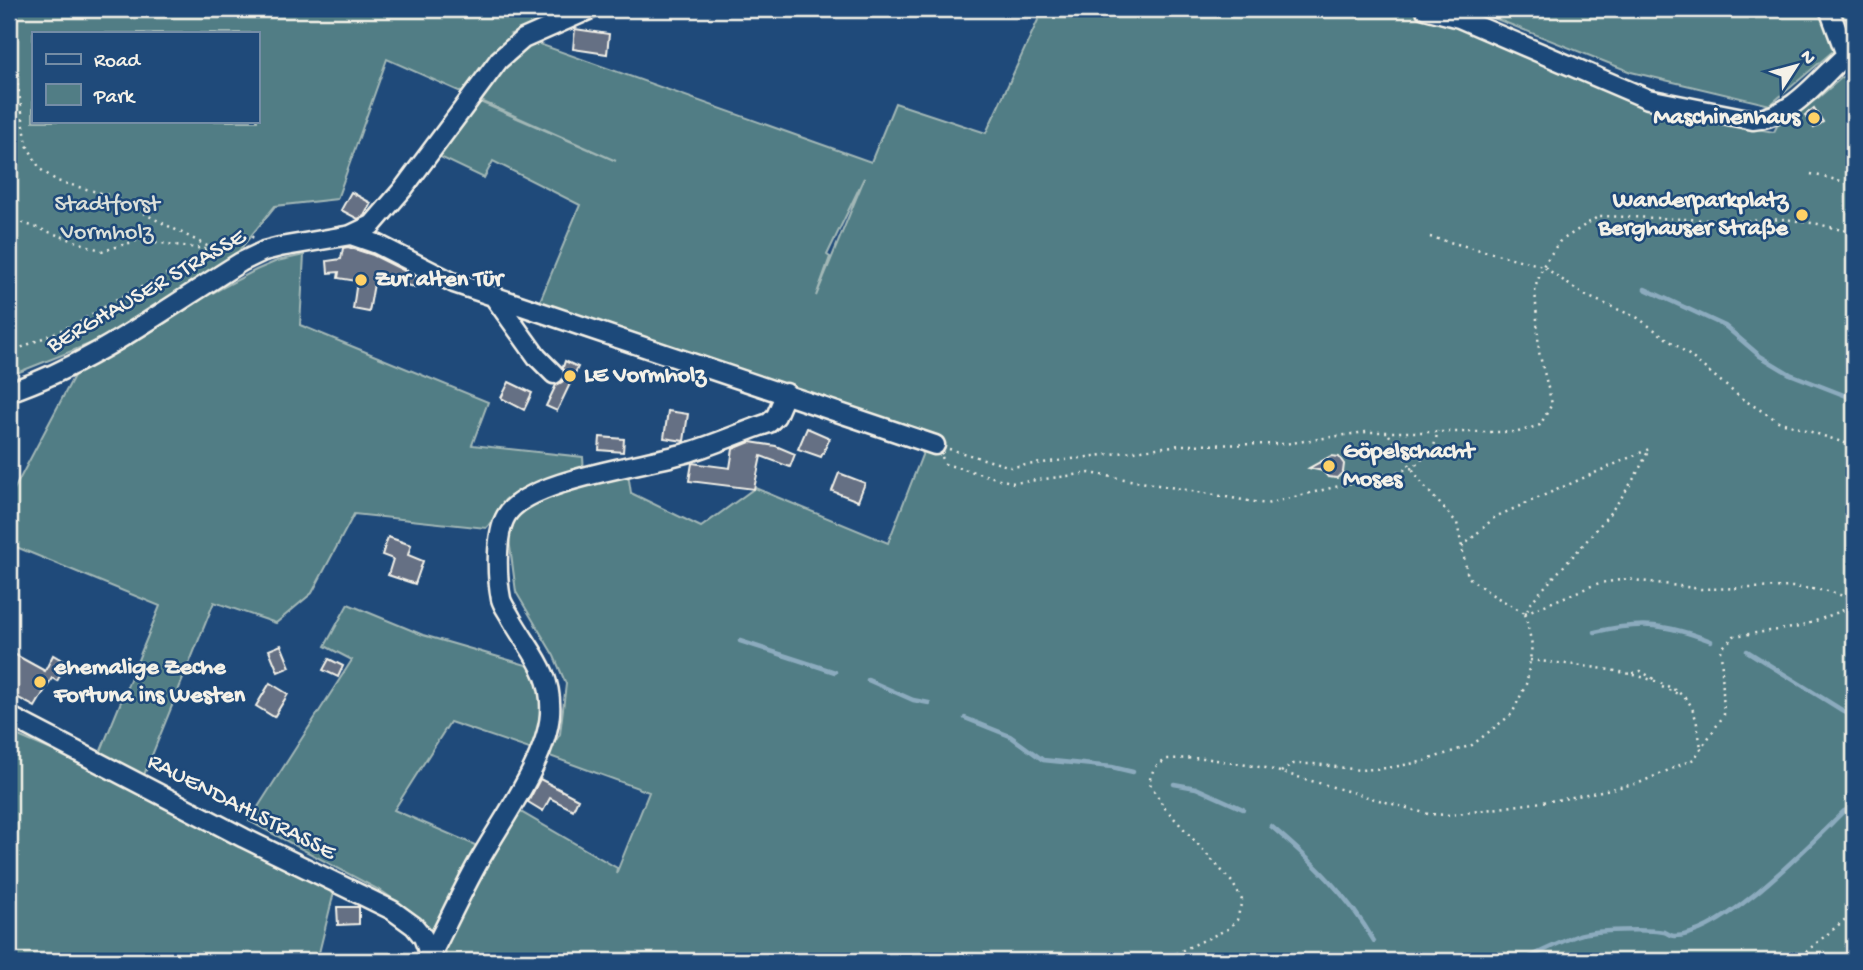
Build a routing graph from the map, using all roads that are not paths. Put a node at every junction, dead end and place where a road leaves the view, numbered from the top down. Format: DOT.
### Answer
graph roads {
  1 [pos="591,9"];
  2 [pos="1425,9"];
  3 [pos="1829,9"];
  4 [pos="1850,51"];
  5 [pos="351,235"];
  6 [pos="494,296"];
  7 [pos="554,374"];
  8 [pos="9,392"];
  9 [pos="786,393"];
  10 [pos="935,445"];
  11 [pos="9,716"];
  12 [pos="432,958"];
  1 -- 5 [label="street, BERGHAUSER STRASSE"];
  2 -- 4 [label="street"];
  3 -- 4 [label="street"];
  5 -- 6 [label="street"];
  5 -- 8 [label="street, BERGHAUSER STRASSE"];
  6 -- 7 [label="street"];
  6 -- 9 [label="street"];
  9 -- 10 [label="street"];
  9 -- 12 [label="street"];
  11 -- 12 [label="street, RAUENDAHLSTRASSE"];
}
